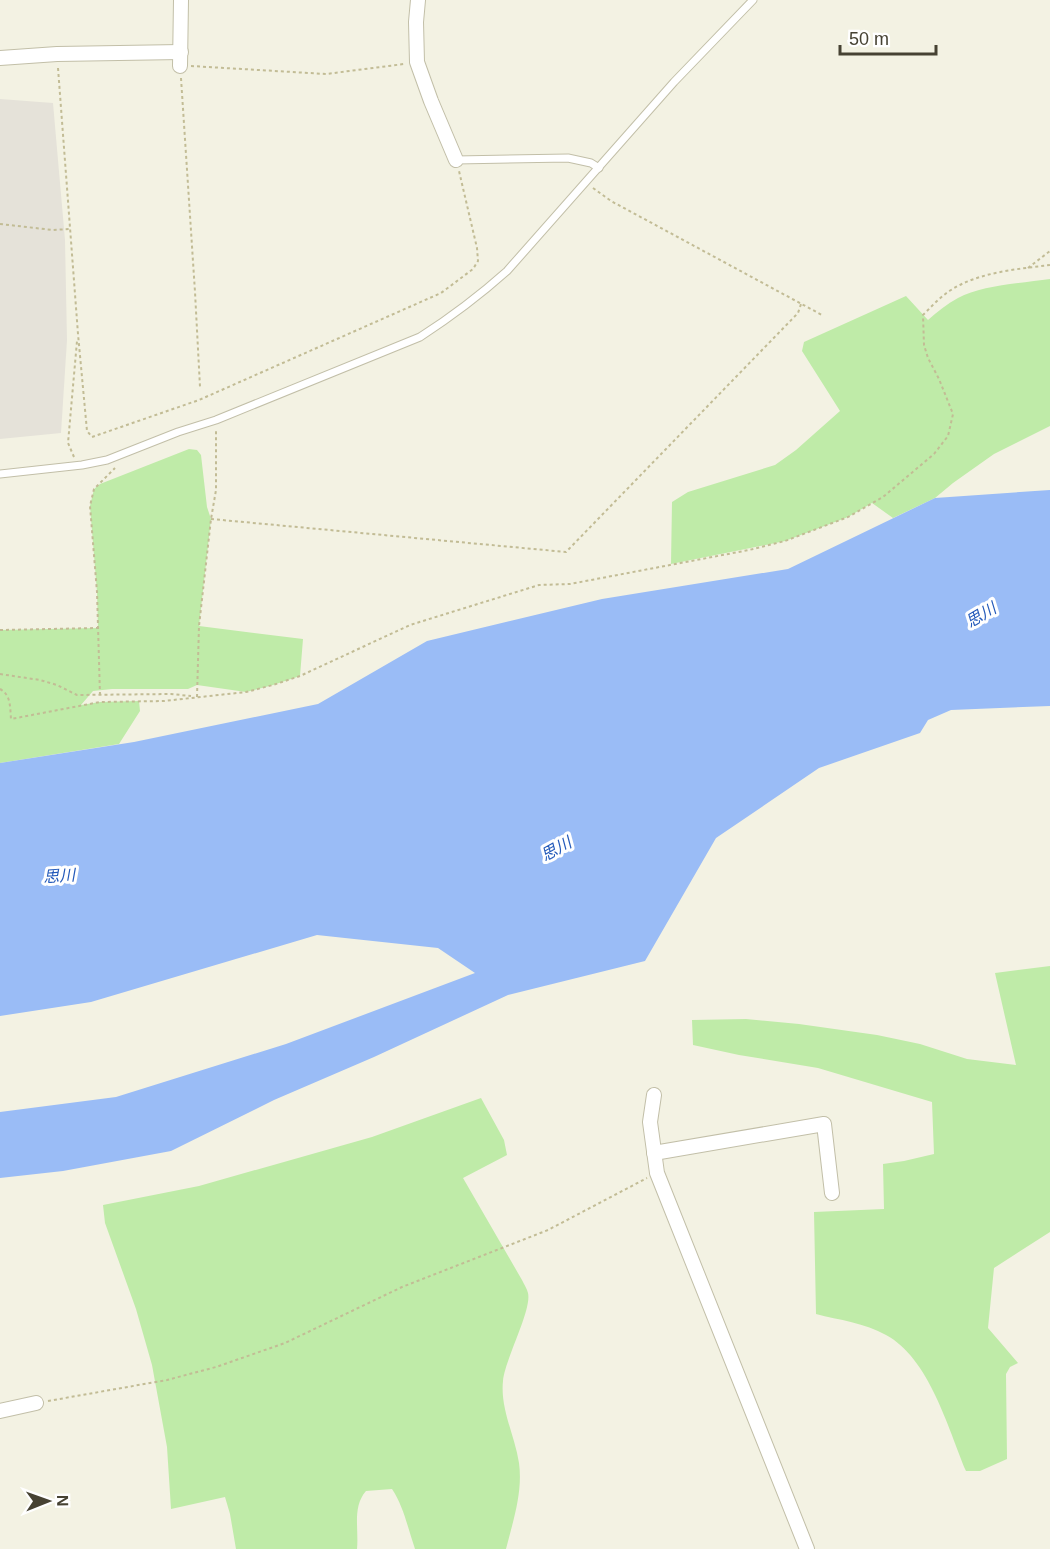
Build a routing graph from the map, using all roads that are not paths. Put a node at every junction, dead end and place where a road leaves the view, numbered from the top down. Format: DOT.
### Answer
graph roads {
  1 [pos="181,0"];
  2 [pos="418,0"];
  3 [pos="753,0"];
  4 [pos="0,58"];
  5 [pos="456,160"];
  6 [pos="599,168"];
  7 [pos="0,474"];
  8 [pos="654,1095"];
  9 [pos="654,1153"];
  10 [pos="832,1193"];
  11 [pos="36,1403"];
  12 [pos="0,1411"];
  13 [pos="807,1549"];
  1 -- 4 [label="street"];
  2 -- 5 [label="street"];
  3 -- 6 [label="lane"];
  5 -- 6 [label="lane"];
  6 -- 7 [label="lane"];
  8 -- 9 [label="street"];
  9 -- 10 [label="street"];
  9 -- 13 [label="street"];
  11 -- 12 [label="street"];
}
